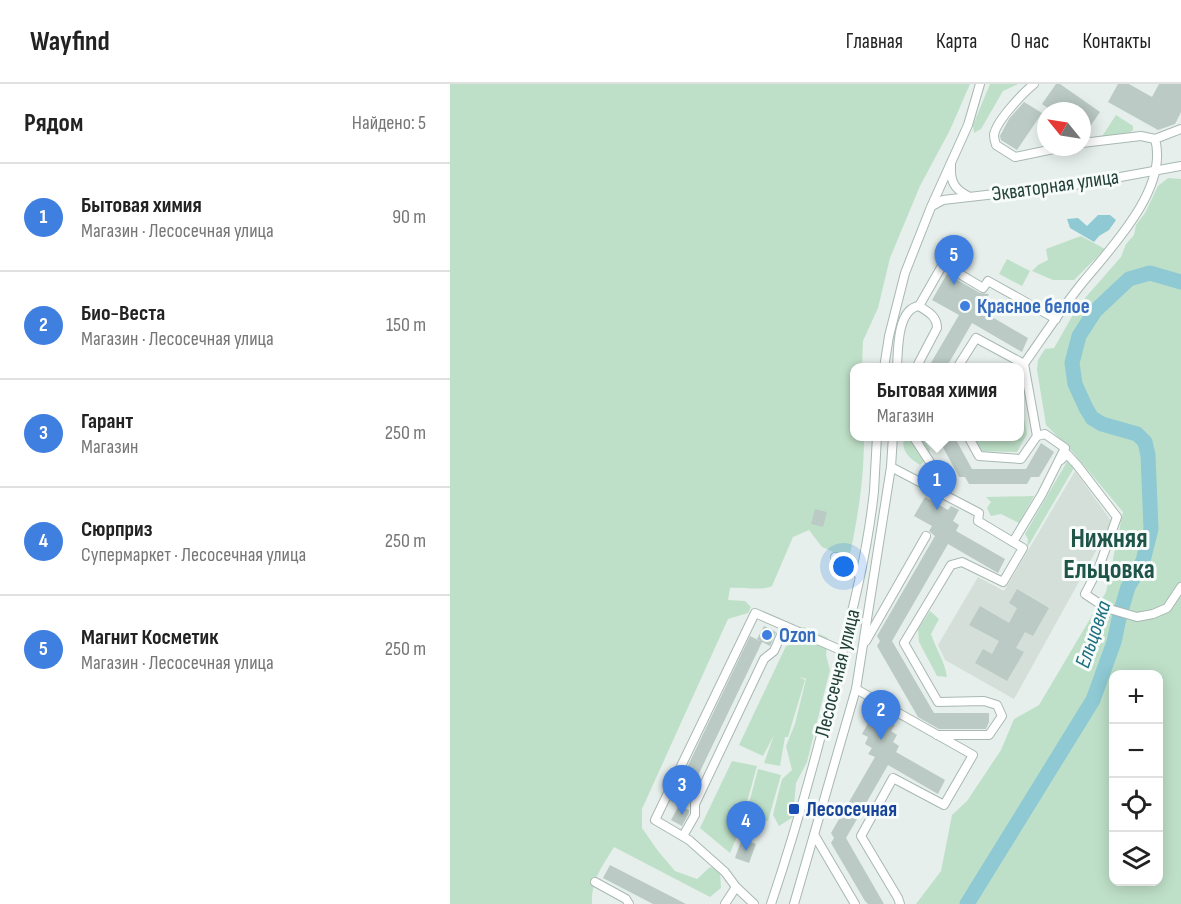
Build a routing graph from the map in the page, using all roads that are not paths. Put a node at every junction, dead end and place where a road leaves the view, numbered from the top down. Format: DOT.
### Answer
graph roads {
  1 [pos="980,84"];
  2 [pos="1034,84"];
  3 [pos="1181,129"];
  4 [pos="1155,139"];
  5 [pos="1091,142"];
  6 [pos="1037,153"];
  7 [pos="951,162"];
  8 [pos="1181,166"];
  9 [pos="1156,170"];
  10 [pos="970,196"];
  11 [pos="931,207"];
  12 [pos="918,306"];
  13 [pos="1056,319"];
  14 [pos="885,363"];
  15 [pos="897,363"];
  16 [pos="919,363"];
  17 [pos="960,363"];
  18 [pos="1022,363"];
  19 [pos="1024,364"];
  20 [pos="1037,436"];
  21 [pos="877,441"];
  22 [pos="893,441"];
  23 [pos="916,441"];
  24 [pos="971,441"];
  25 [pos="1058,464"];
  26 [pos="891,467"];
  27 [pos="937,473"];
  28 [pos="926,536"];
  29 [pos="1014,542"];
  30 [pos="835,557"];
  31 [pos="860,575"];
  32 [pos="1181,587"];
  33 [pos="785,626"];
  34 [pos="863,645"];
  35 [pos="843,651"];
  36 [pos="856,689"];
  37 [pos="937,735"];
  38 [pos="683,836"];
  39 [pos="814,836"];
  40 [pos="595,882"];
  41 [pos="736,887"];
  42 [pos="629,904"];
  43 [pos="725,904"];
  44 [pos="754,904"];
  45 [pos="771,904"];
  46 [pos="794,904"];
  47 [pos="855,904"];
  48 [pos="900,904"];
  1 -- 7 [label="street"];
  2 -- 6 [label="street"];
  3 -- 4 [label="street"];
  4 -- 5 [label="street"];
  4 -- 9 [label="street"];
  7 -- 10 [label="street"];
  7 -- 11 [label="street"];
  8 -- 9 [label="street, Экваторная улица"];
  9 -- 10 [label="street, Экваторная улица"];
  9 -- 13 [label="street"];
  10 -- 11 [label="street, Экваторная улица"];
  11 -- 14 [label="street"];
  12 -- 13 [label="street"];
  12 -- 15 [label="street"];
  12 -- 16 [label="street"];
  13 -- 19 [label="street"];
  17 -- 18 [label="street"];
  19 -- 20 [label="street"];
  20 -- 24 [label="street"];
  20 -- 25 [label="street"];
  21 -- 31 [label="street, Лесосечная улица"];
  22 -- 26 [label="street"];
  23 -- 27 [label="street"];
  25 -- 29 [label="street"];
  25 -- 32 [label="street"];
  26 -- 29 [label="street"];
  26 -- 34 [label="street"];
  28 -- 34 [label="street"];
  29 -- 37 [label="street"];
  30 -- 31 [label="street"];
  31 -- 35 [label="street, Лесосечная улица"];
  33 -- 35 [label="street"];
  33 -- 38 [label="street"];
  33 -- 38 [label="street"];
  34 -- 36 [label="street"];
  35 -- 45 [label="street, Лесосечная улица"];
  36 -- 37 [label="street"];
  36 -- 39 [label="street"];
  37 -- 48 [label="street"];
  38 -- 41 [label="street"];
  39 -- 46 [label="street"];
  39 -- 47 [label="street"];
  40 -- 42 [label="street"];
  41 -- 43 [label="street"];
  41 -- 44 [label="street"];
}
